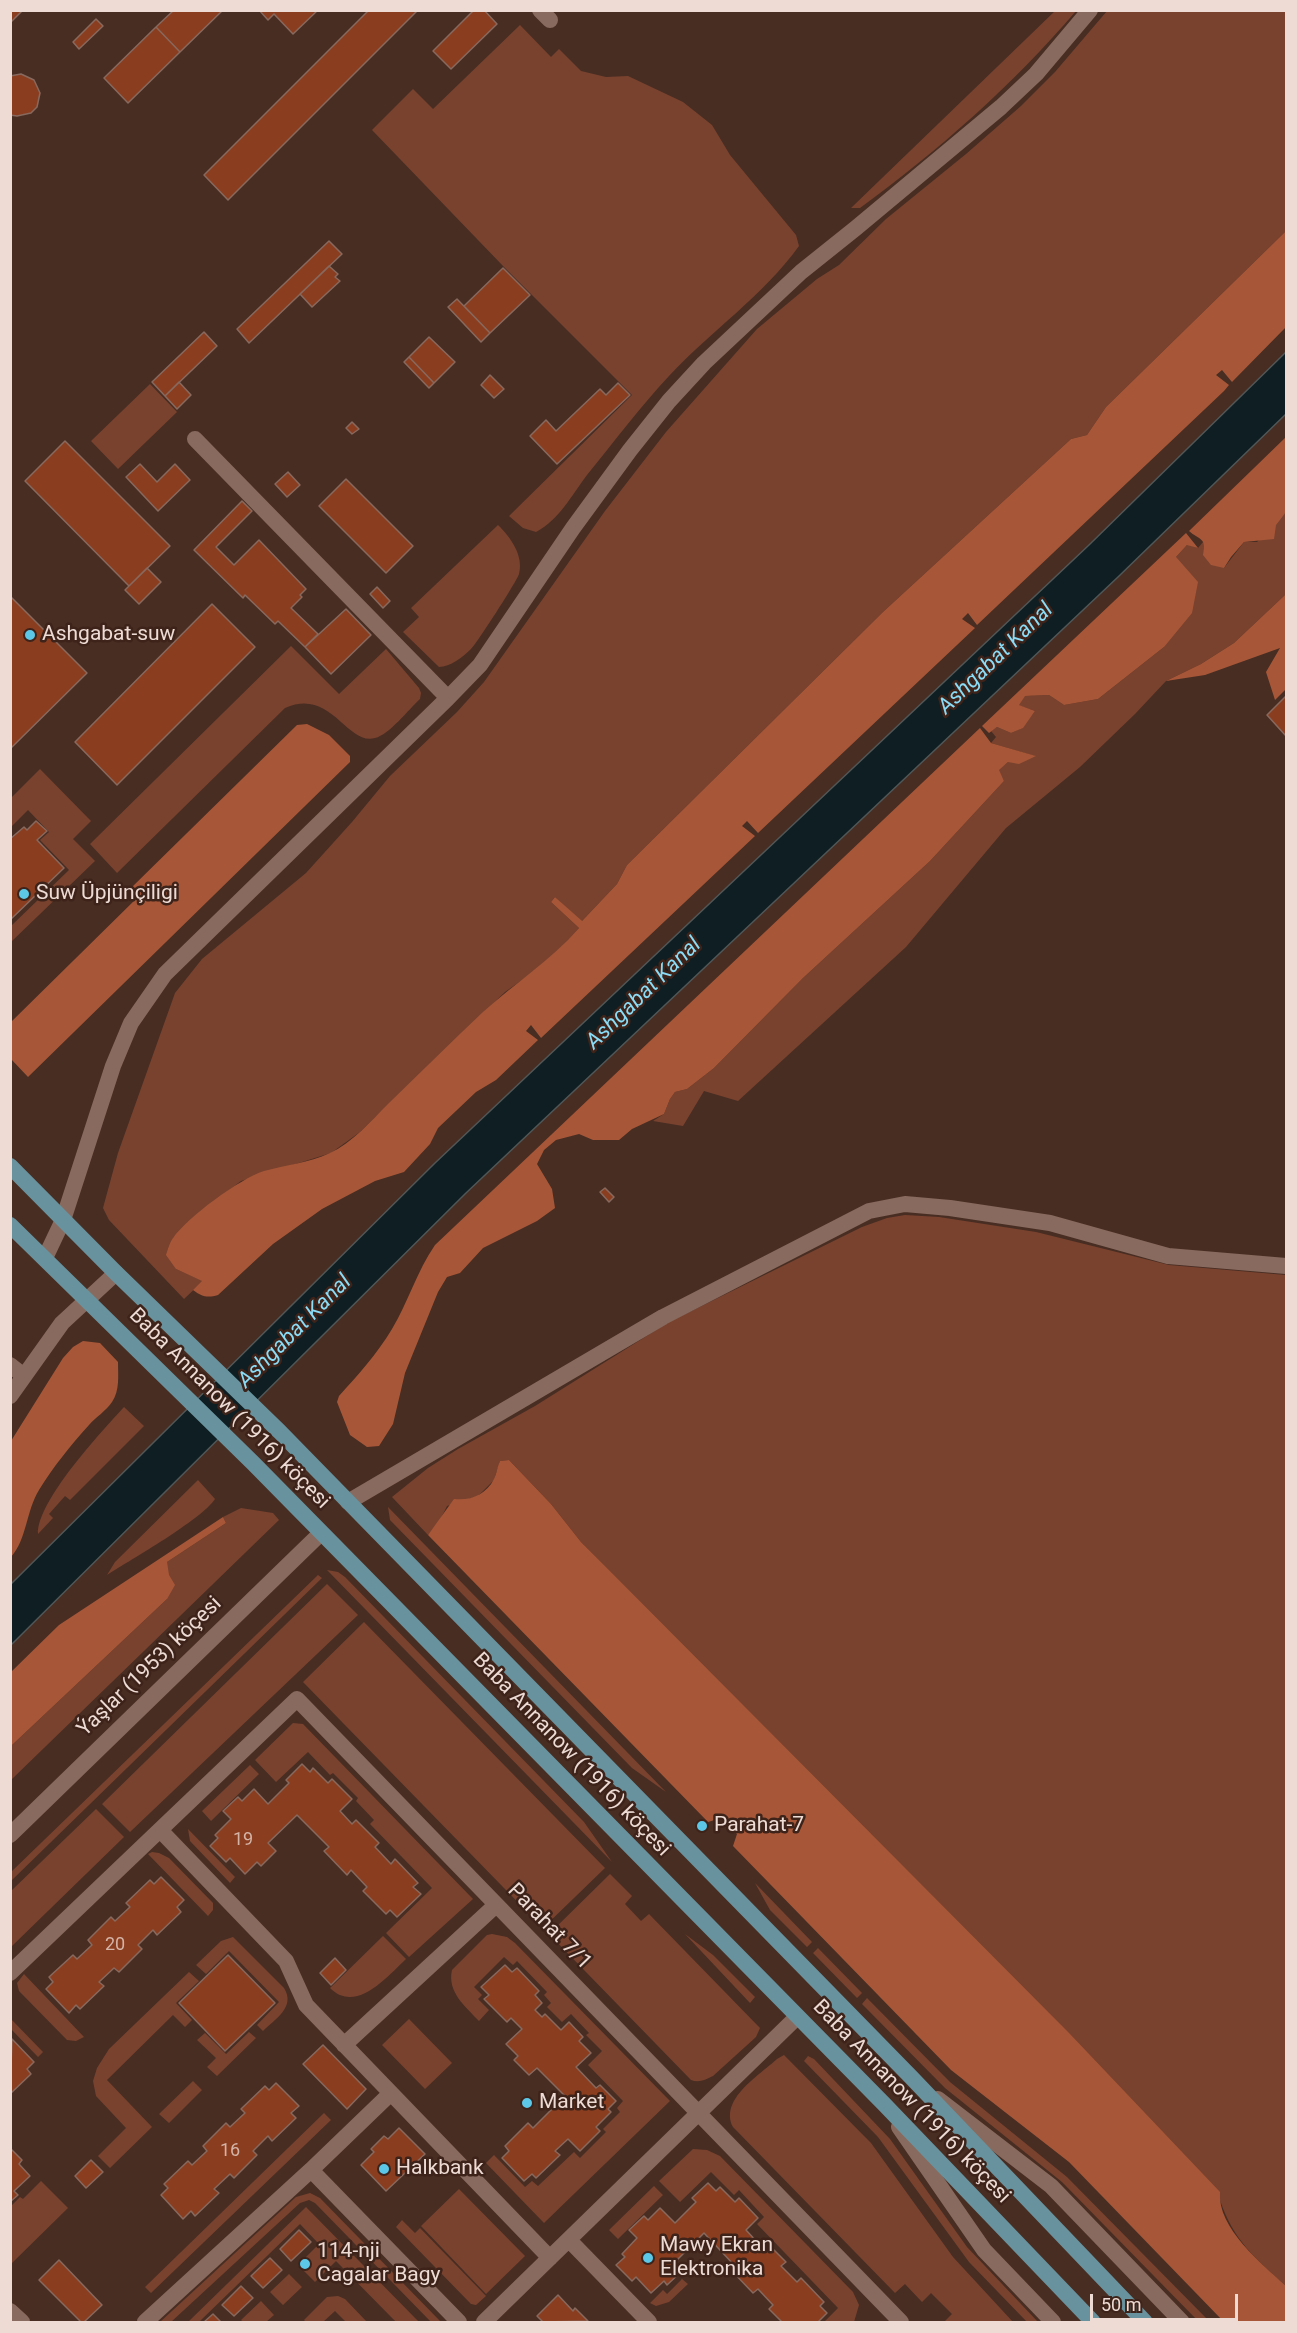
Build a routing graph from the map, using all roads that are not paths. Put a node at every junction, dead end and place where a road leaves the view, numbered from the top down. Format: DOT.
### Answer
graph roads {
  1 [pos="1090,10"];
  2 [pos="195,439"];
  3 [pos="448,698"];
  4 [pos="10,1166"];
  5 [pos="63,1220"];
  6 [pos="10,1225"];
  7 [pos="45,1257"];
  8 [pos="1287,1266"];
  9 [pos="116,1273"];
  10 [pos="88,1301"];
  11 [pos="10,1365"];
  12 [pos="24,1376"];
  13 [pos="10,1396"];
  14 [pos="348,1502"];
  15 [pos="321,1533"];
  16 [pos="160,1830"];
  17 [pos="10,1834"];
  18 [pos="496,1905"];
  19 [pos="10,1973"];
  20 [pos="798,2017"];
  21 [pos="344,2045"];
  22 [pos="911,2077"];
  23 [pos="390,2093"];
  24 [pos="884,2104"];
  25 [pos="699,2114"];
  26 [pos="311,2170"];
  27 [pos="569,2240"];
  28 [pos="550,2258"];
  29 [pos="10,2311"];
  30 [pos="22,2322"];
  31 [pos="145,2322"];
  32 [pos="459,2322"];
  33 [pos="484,2322"];
  34 [pos="649,2322"];
  35 [pos="900,2322"];
  36 [pos="1053,2322"];
  37 [pos="1093,2322"];
  38 [pos="1145,2322"];
  39 [pos="1182,2322"];
  1 -- 3 [label="street"];
  2 -- 3 [label="street"];
  3 -- 5 [label="street"];
  4 -- 5 [label="main road, Baba Annanow (1916) köçesi"];
  5 -- 7 [label="street"];
  5 -- 9 [label="main road, Baba Annanow (1916) köçesi"];
  6 -- 7 [label="main road, Baba Annanow (1916) köçesi"];
  7 -- 10 [label="main road, Baba Annanow (1916) köçesi"];
  8 -- 14 [label="street"];
  9 -- 10 [label="street"];
  9 -- 14 [label="main road, Baba Annanow (1916) köçesi"];
  10 -- 12 [label="street"];
  10 -- 15 [label="main road, Baba Annanow (1916) köçesi"];
  11 -- 12 [label="street"];
  12 -- 13 [label="street"];
  14 -- 22 [label="main road, Baba Annanow (1916) köçesi"];
  15 -- 17 [label="street, Ýaşlar (1953) köçesi"];
  15 -- 20 [label="main road, Baba Annanow (1916) köçesi"];
  16 -- 18 [label="street, Parahat 7/1"];
  16 -- 19 [label="street, Parahat 7/1"];
  16 -- 21 [label="street"];
  18 -- 21 [label="street"];
  18 -- 25 [label="street, Parahat 7/1"];
  20 -- 24 [label="main road, Baba Annanow (1916) köçesi"];
  20 -- 25 [label="street"];
  21 -- 23 [label="street"];
  22 -- 38 [label="main road, Baba Annanow (1916) köçesi"];
  22 -- 39 [label="street, Baba Annanow (1916) köçesi"];
  23 -- 26 [label="street"];
  23 -- 28 [label="street"];
  24 -- 36 [label="street"];
  24 -- 37 [label="main road, Baba Annanow (1916) köçesi"];
  25 -- 27 [label="street"];
  25 -- 35 [label="street, Parahat 7/1"];
  26 -- 31 [label="street"];
  26 -- 32 [label="street"];
  27 -- 28 [label="street"];
  27 -- 34 [label="street"];
  28 -- 33 [label="street"];
  29 -- 30 [label="street"];
}
